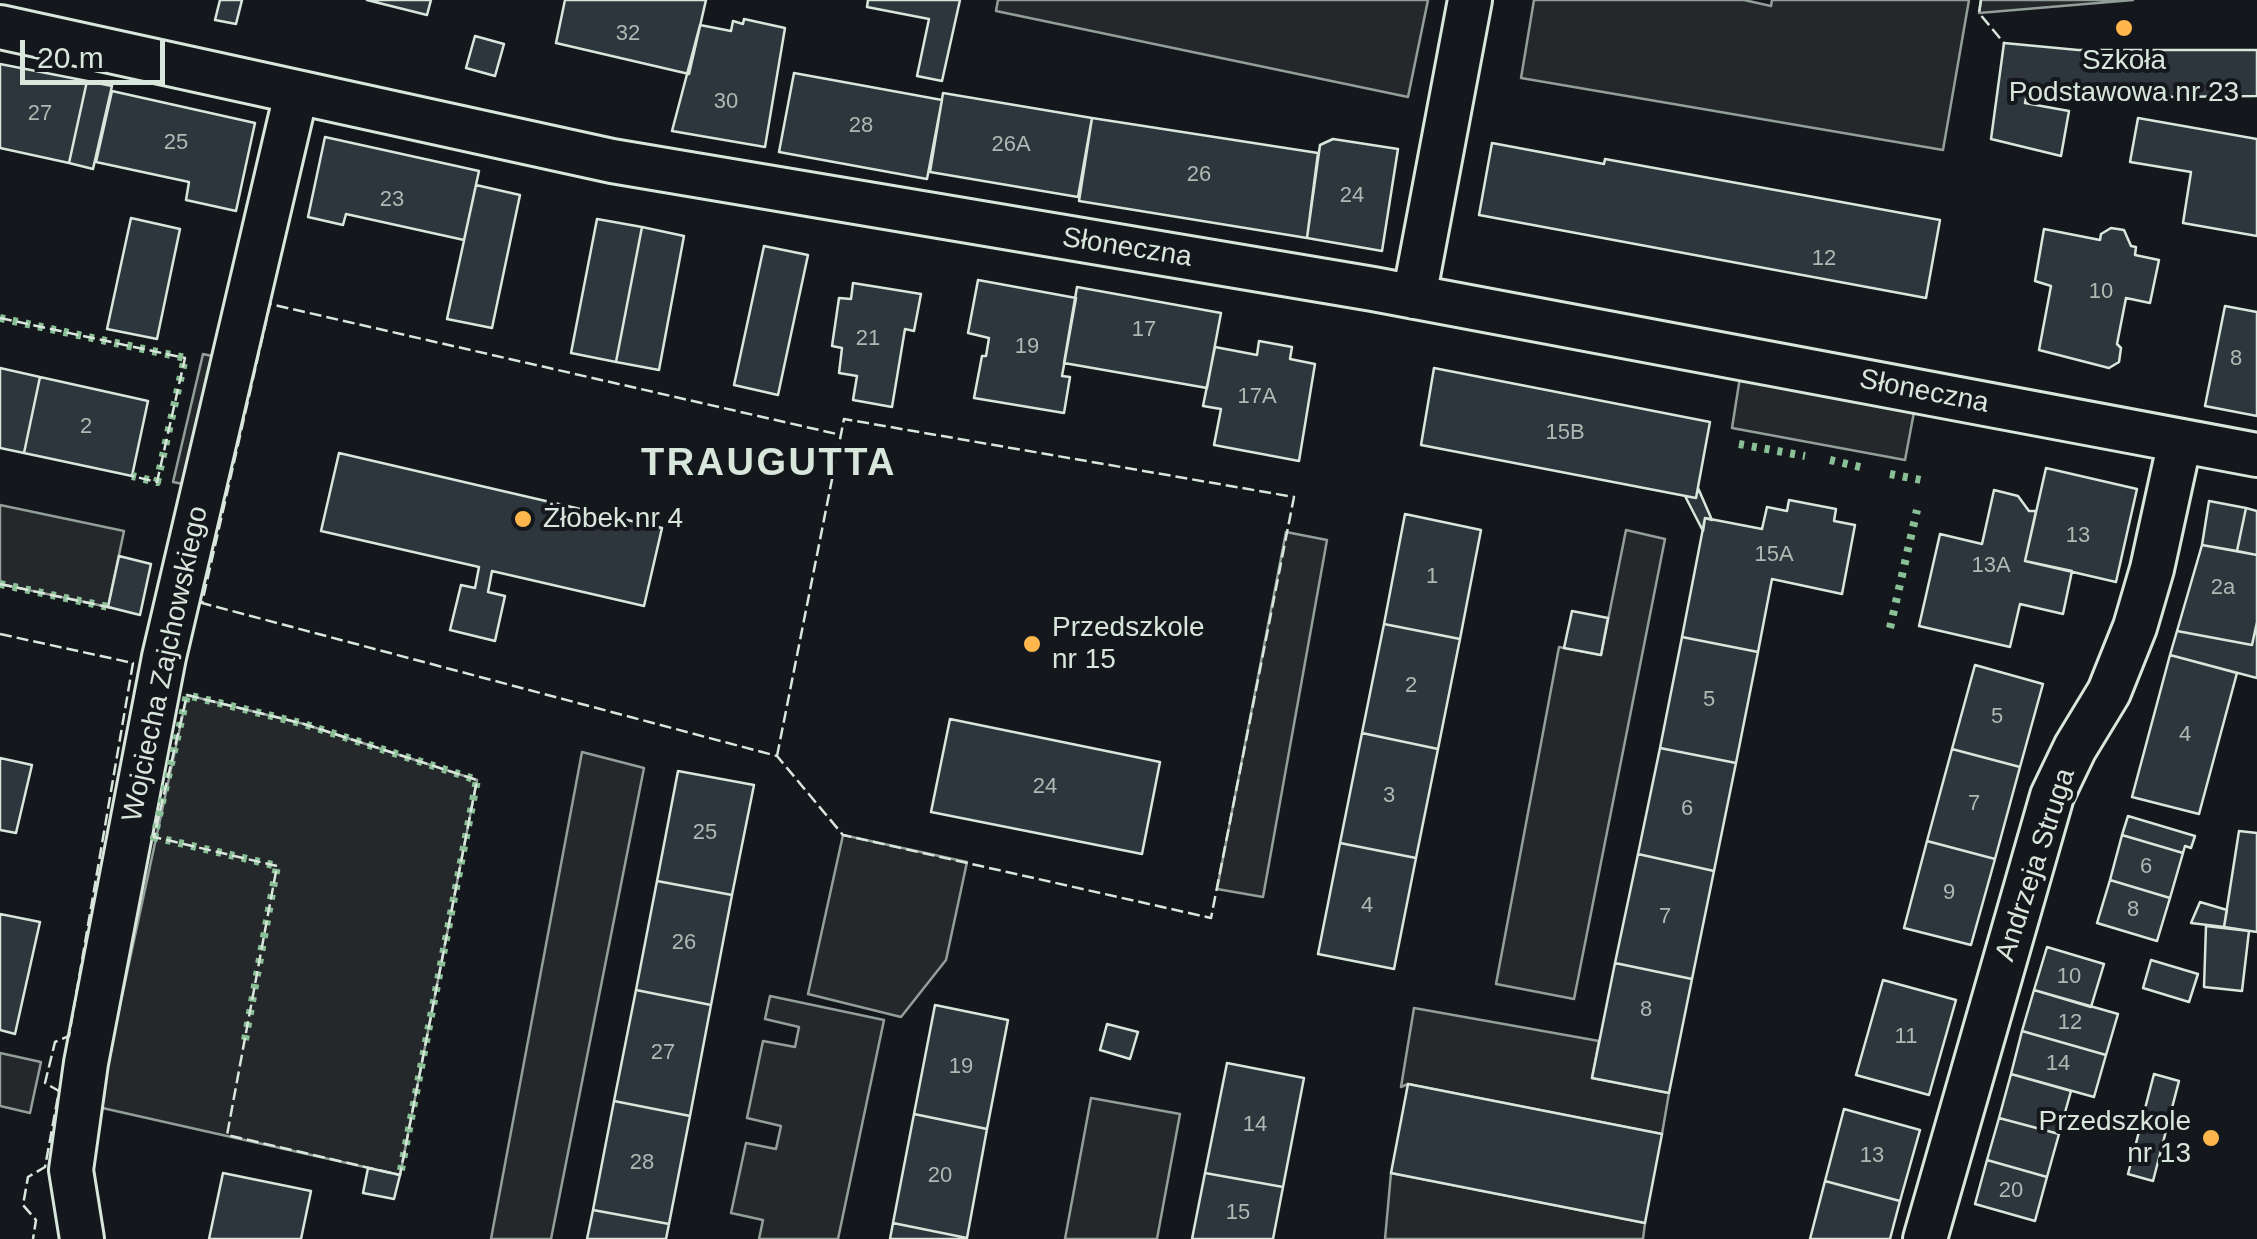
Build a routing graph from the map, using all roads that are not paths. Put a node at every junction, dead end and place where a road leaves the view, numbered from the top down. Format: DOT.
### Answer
graph roads {
  1 [pos="1470,0"];
  2 [pos="0,27"];
  3 [pos="296,94"];
  4 [pos="1414,297"];
  5 [pos="2180,441"];
  6 [pos="2257,455"];
  7 [pos="82,1239"];
  8 [pos="1925,1239"];
  1 -- 4 [label="street"];
  2 -- 3 [label="street, Słoneczna"];
  3 -- 4 [label="street, Słoneczna"];
  3 -- 7 [label="street, Wojciecha Zajchowskiego"];
  4 -- 5 [label="street, Słoneczna"];
  5 -- 6 [label="street, Słoneczna"];
  5 -- 8 [label="street, Andrzeja Struga"];
}
